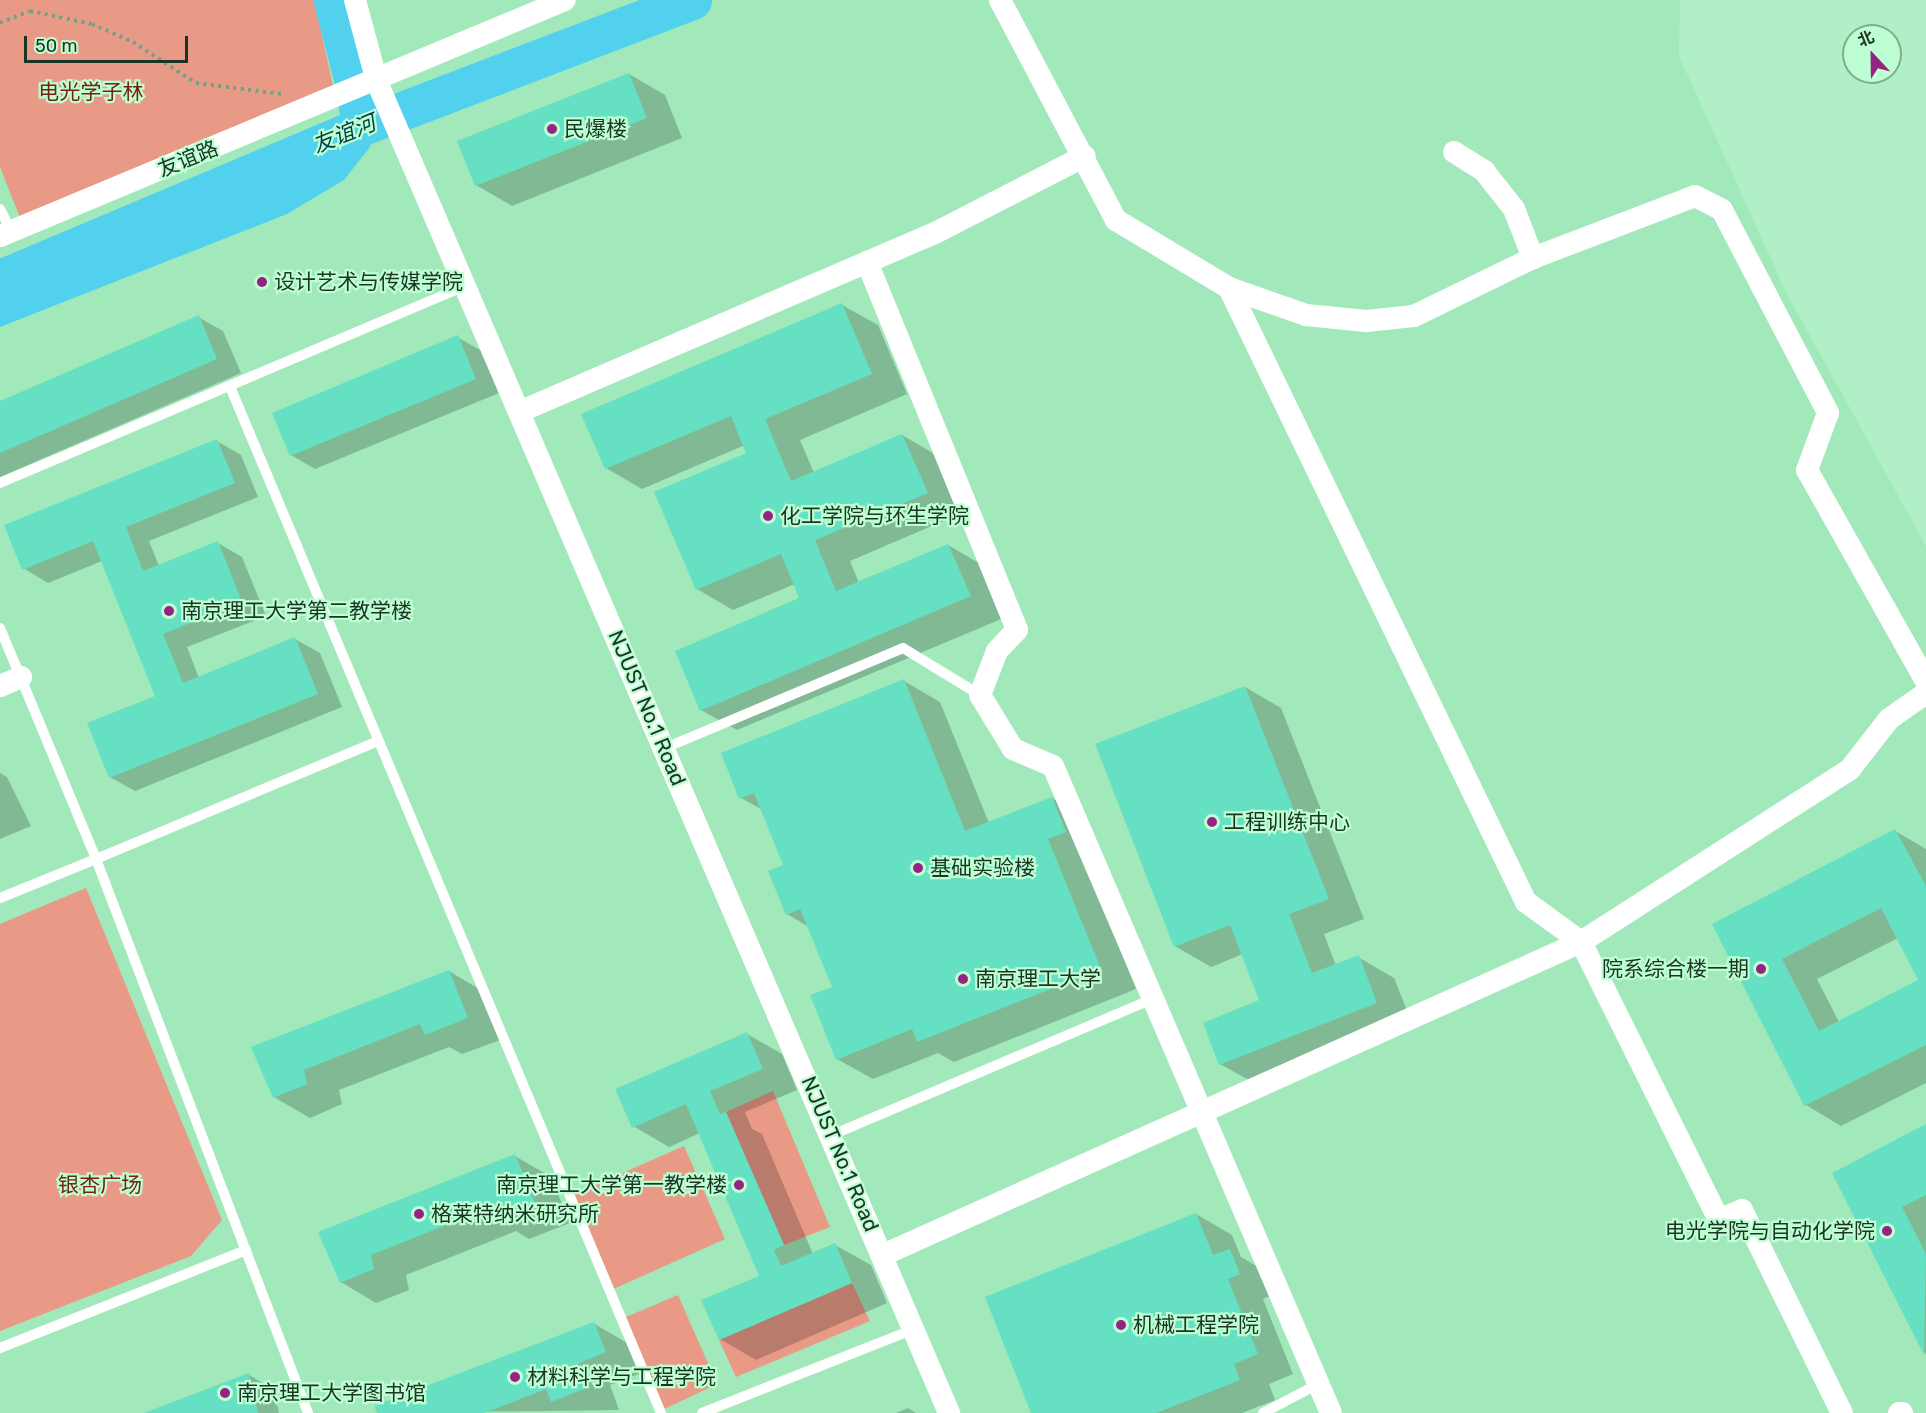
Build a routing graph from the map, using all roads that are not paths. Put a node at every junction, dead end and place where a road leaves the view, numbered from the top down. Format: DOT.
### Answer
graph roads {
  1 [pos="355,0"];
  2 [pos="565,0"];
  3 [pos="1000,0"];
  4 [pos="377,82"];
  5 [pos="1454,152"];
  6 [pos="1085,156"];
  7 [pos="0,209"];
  8 [pos="5,234"];
  9 [pos="1533,258"];
  10 [pos="867,262"];
  11 [pos="465,286"];
  12 [pos="1229,288"];
  13 [pos="231,389"];
  14 [pos="519,412"];
  15 [pos="0,483"];
  16 [pos="0,628"];
  17 [pos="10,681"];
  18 [pos="1926,681"];
  19 [pos="1926,693"];
  20 [pos="981,695"];
  21 [pos="376,742"];
  22 [pos="664,748"];
  23 [pos="96,859"];
  24 [pos="0,898"];
  25 [pos="1581,942"];
  26 [pos="1153,999"];
  27 [pos="1202,1112"];
  28 [pos="831,1135"];
  29 [pos="246,1250"];
  30 [pos="883,1255"];
  31 [pos="914,1329"];
  32 [pos="0,1348"];
  33 [pos="1318,1384"];
  34 [pos="308,1413"];
  35 [pos="661,1413"];
  36 [pos="702,1413"];
  37 [pos="949,1413"];
  38 [pos="1263,1413"];
  39 [pos="1331,1413"];
  40 [pos="1842,1413"];
  1 -- 4 [label="street, NJUST No.1 Road"];
  2 -- 4 [label="street, 友谊路"];
  3 -- 6 [label="street"];
  4 -- 8 [label="street, 友谊路"];
  4 -- 11 [label="street, NJUST No.1 Road"];
  5 -- 9 [label="street"];
  6 -- 10 [label="street"];
  6 -- 12 [label="street"];
  7 -- 8 [label="lane"];
  9 -- 12 [label="street"];
  9 -- 18 [label="street"];
  10 -- 14 [label="street"];
  10 -- 20 [label="street"];
  11 -- 13 [label="lane"];
  11 -- 14 [label="street, NJUST No.1 Road"];
  12 -- 25 [label="street"];
  13 -- 15 [label="lane"];
  13 -- 21 [label="lane"];
  14 -- 22 [label="street, NJUST No.1 Road"];
  16 -- 17 [label="lane"];
  17 -- 23 [label="lane"];
  19 -- 25 [label="street"];
  20 -- 22 [label="lane"];
  20 -- 26 [label="street"];
  21 -- 23 [label="lane"];
  21 -- 35 [label="lane"];
  22 -- 28 [label="street, NJUST No.1 Road"];
  23 -- 24 [label="lane"];
  23 -- 29 [label="lane"];
  25 -- 27 [label="street"];
  25 -- 40 [label="street"];
  26 -- 27 [label="street"];
  26 -- 28 [label="lane"];
  27 -- 30 [label="street"];
  27 -- 33 [label="street"];
  28 -- 30 [label="street, NJUST No.1 Road"];
  29 -- 32 [label="lane"];
  29 -- 34 [label="lane"];
  30 -- 31 [label="street, NJUST No.1 Road"];
  31 -- 36 [label="lane"];
  31 -- 37 [label="street, NJUST No.1 Road"];
  33 -- 38 [label="lane"];
  33 -- 39 [label="street"];
}
